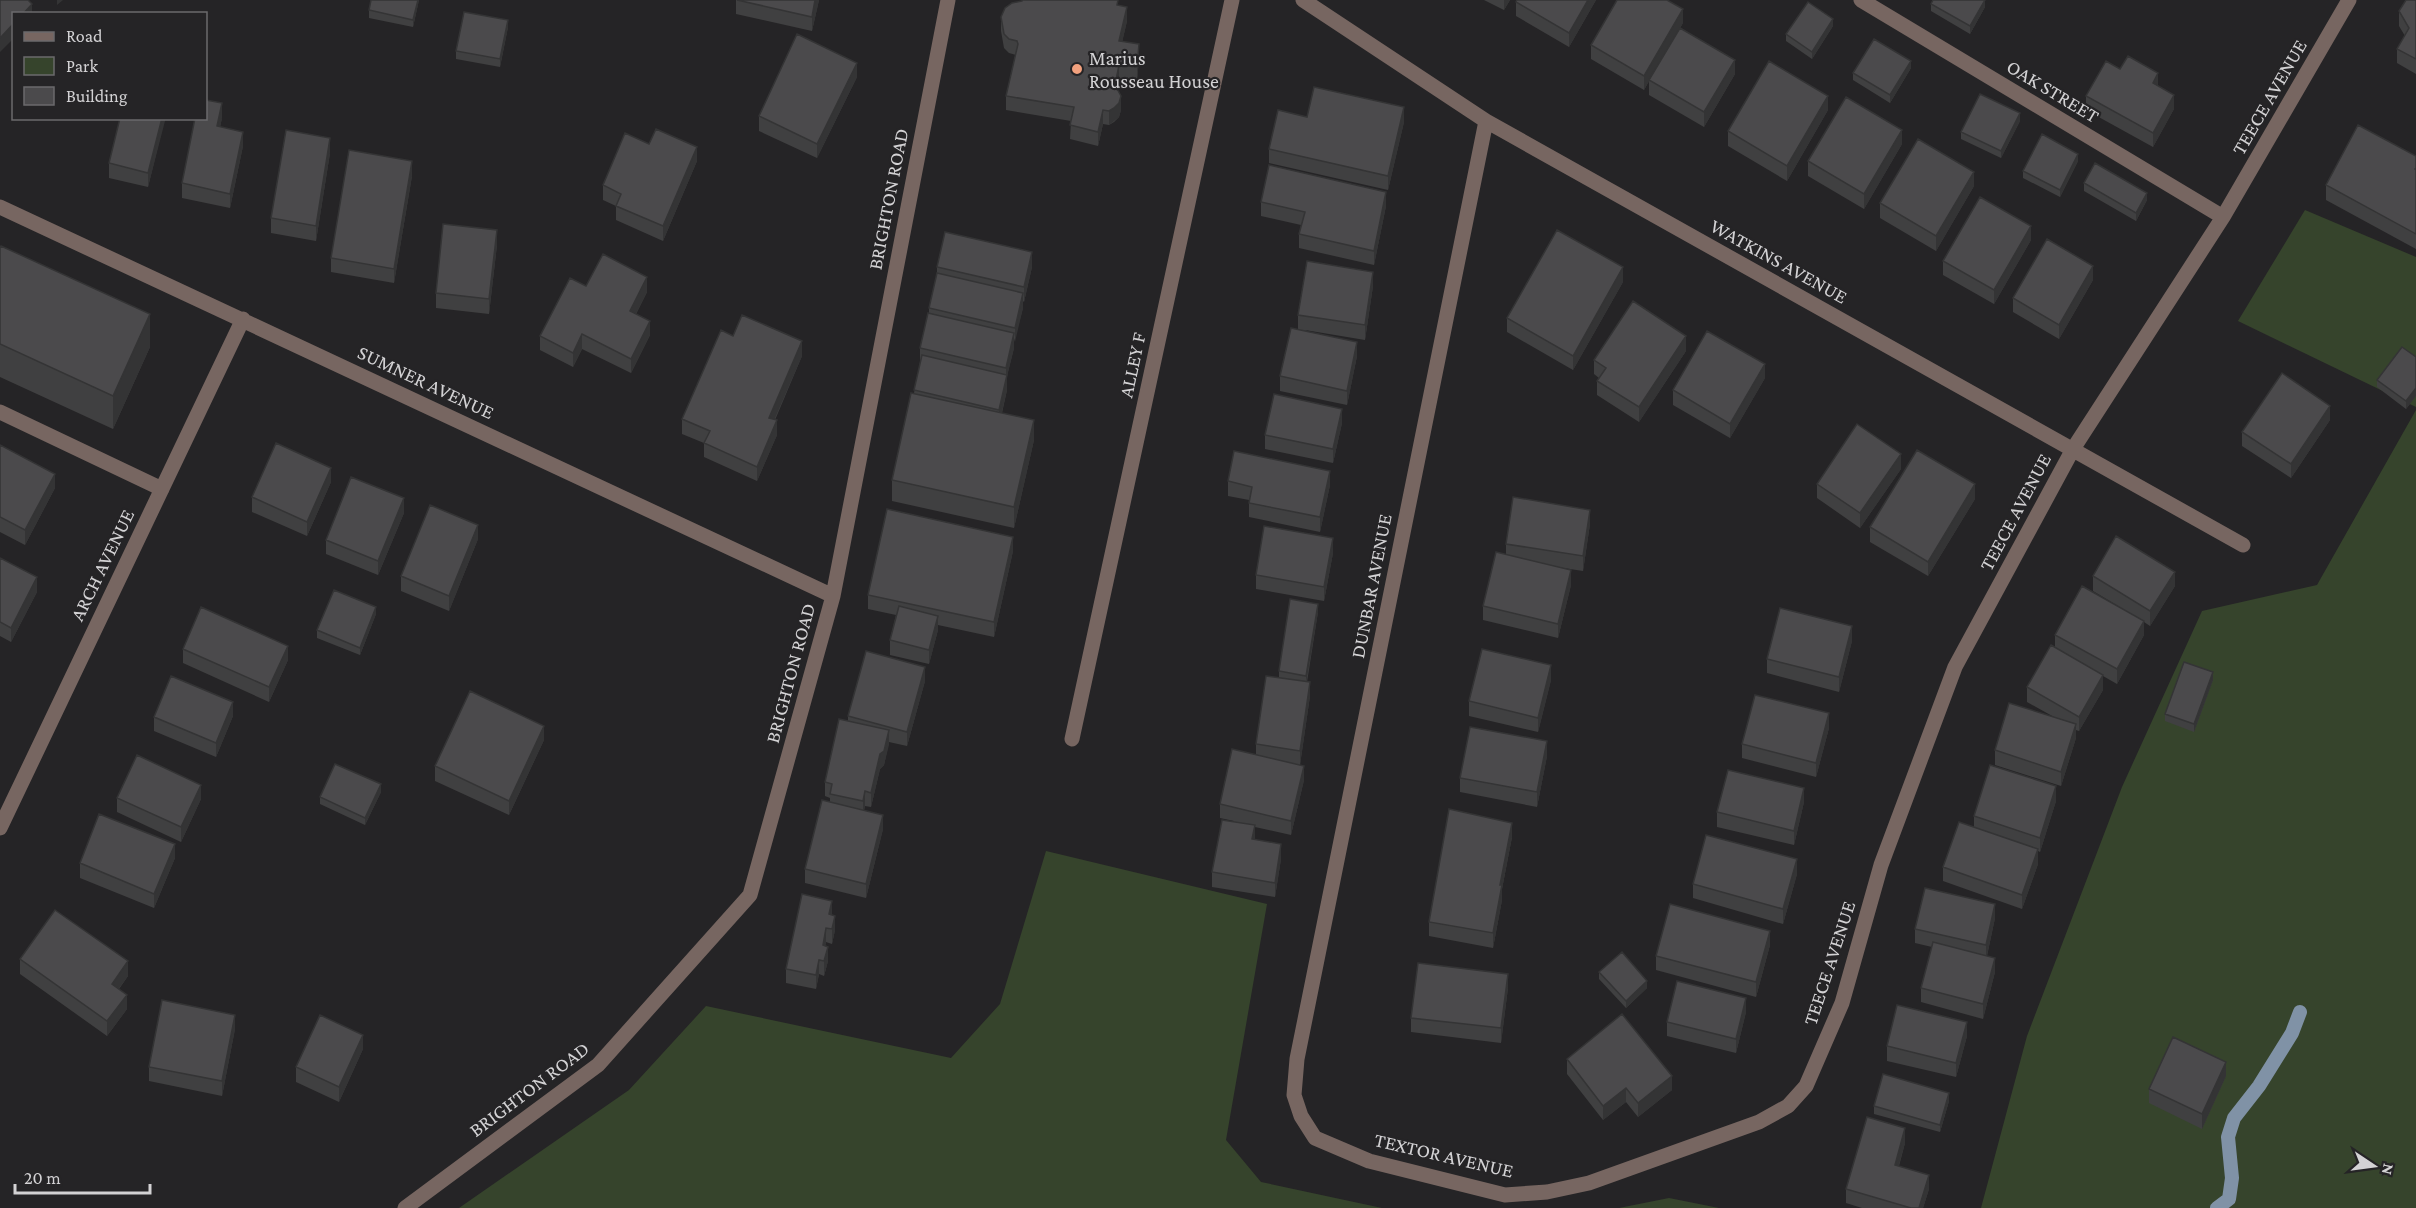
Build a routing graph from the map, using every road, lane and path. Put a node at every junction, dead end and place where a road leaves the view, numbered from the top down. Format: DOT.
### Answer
graph roads {
  1 [pos="948,0"];
  2 [pos="1232,0"];
  3 [pos="1304,0"];
  4 [pos="1861,0"];
  5 [pos="2349,0"];
  6 [pos="1485,121"];
  7 [pos="0,207"];
  8 [pos="2223,217"];
  9 [pos="243,319"];
  10 [pos="0,412"];
  11 [pos="2073,449"];
  12 [pos="162,489"];
  13 [pos="2243,545"];
  14 [pos="833,596"];
  15 [pos="1072,739"];
  16 [pos="0,828"];
  17 [pos="1297,1059"];
  18 [pos="1806,1086"];
  19 [pos="405,1208"];
  1 -- 14 [label="street, BRIGHTON ROAD"];
  2 -- 15 [label="street, ALLEY F"];
  3 -- 6 [label="street, WATKINS AVENUE"];
  4 -- 8 [label="street, OAK STREET"];
  5 -- 8 [label="street, TEECE AVENUE"];
  6 -- 11 [label="street, WATKINS AVENUE"];
  6 -- 17 [label="street, DUNBAR AVENUE"];
  7 -- 9 [label="street, SUMNER AVENUE"];
  8 -- 11 [label="street, TEECE AVENUE"];
  9 -- 12 [label="street, ARCH AVENUE"];
  9 -- 14 [label="street, SUMNER AVENUE"];
  10 -- 12 [label="street"];
  11 -- 13 [label="street, WATKINS AVENUE"];
  11 -- 18 [label="street, TEECE AVENUE"];
  12 -- 16 [label="street, ARCH AVENUE"];
  14 -- 19 [label="street, BRIGHTON ROAD"];
  17 -- 18 [label="street, TEXTOR AVENUE"];
}
